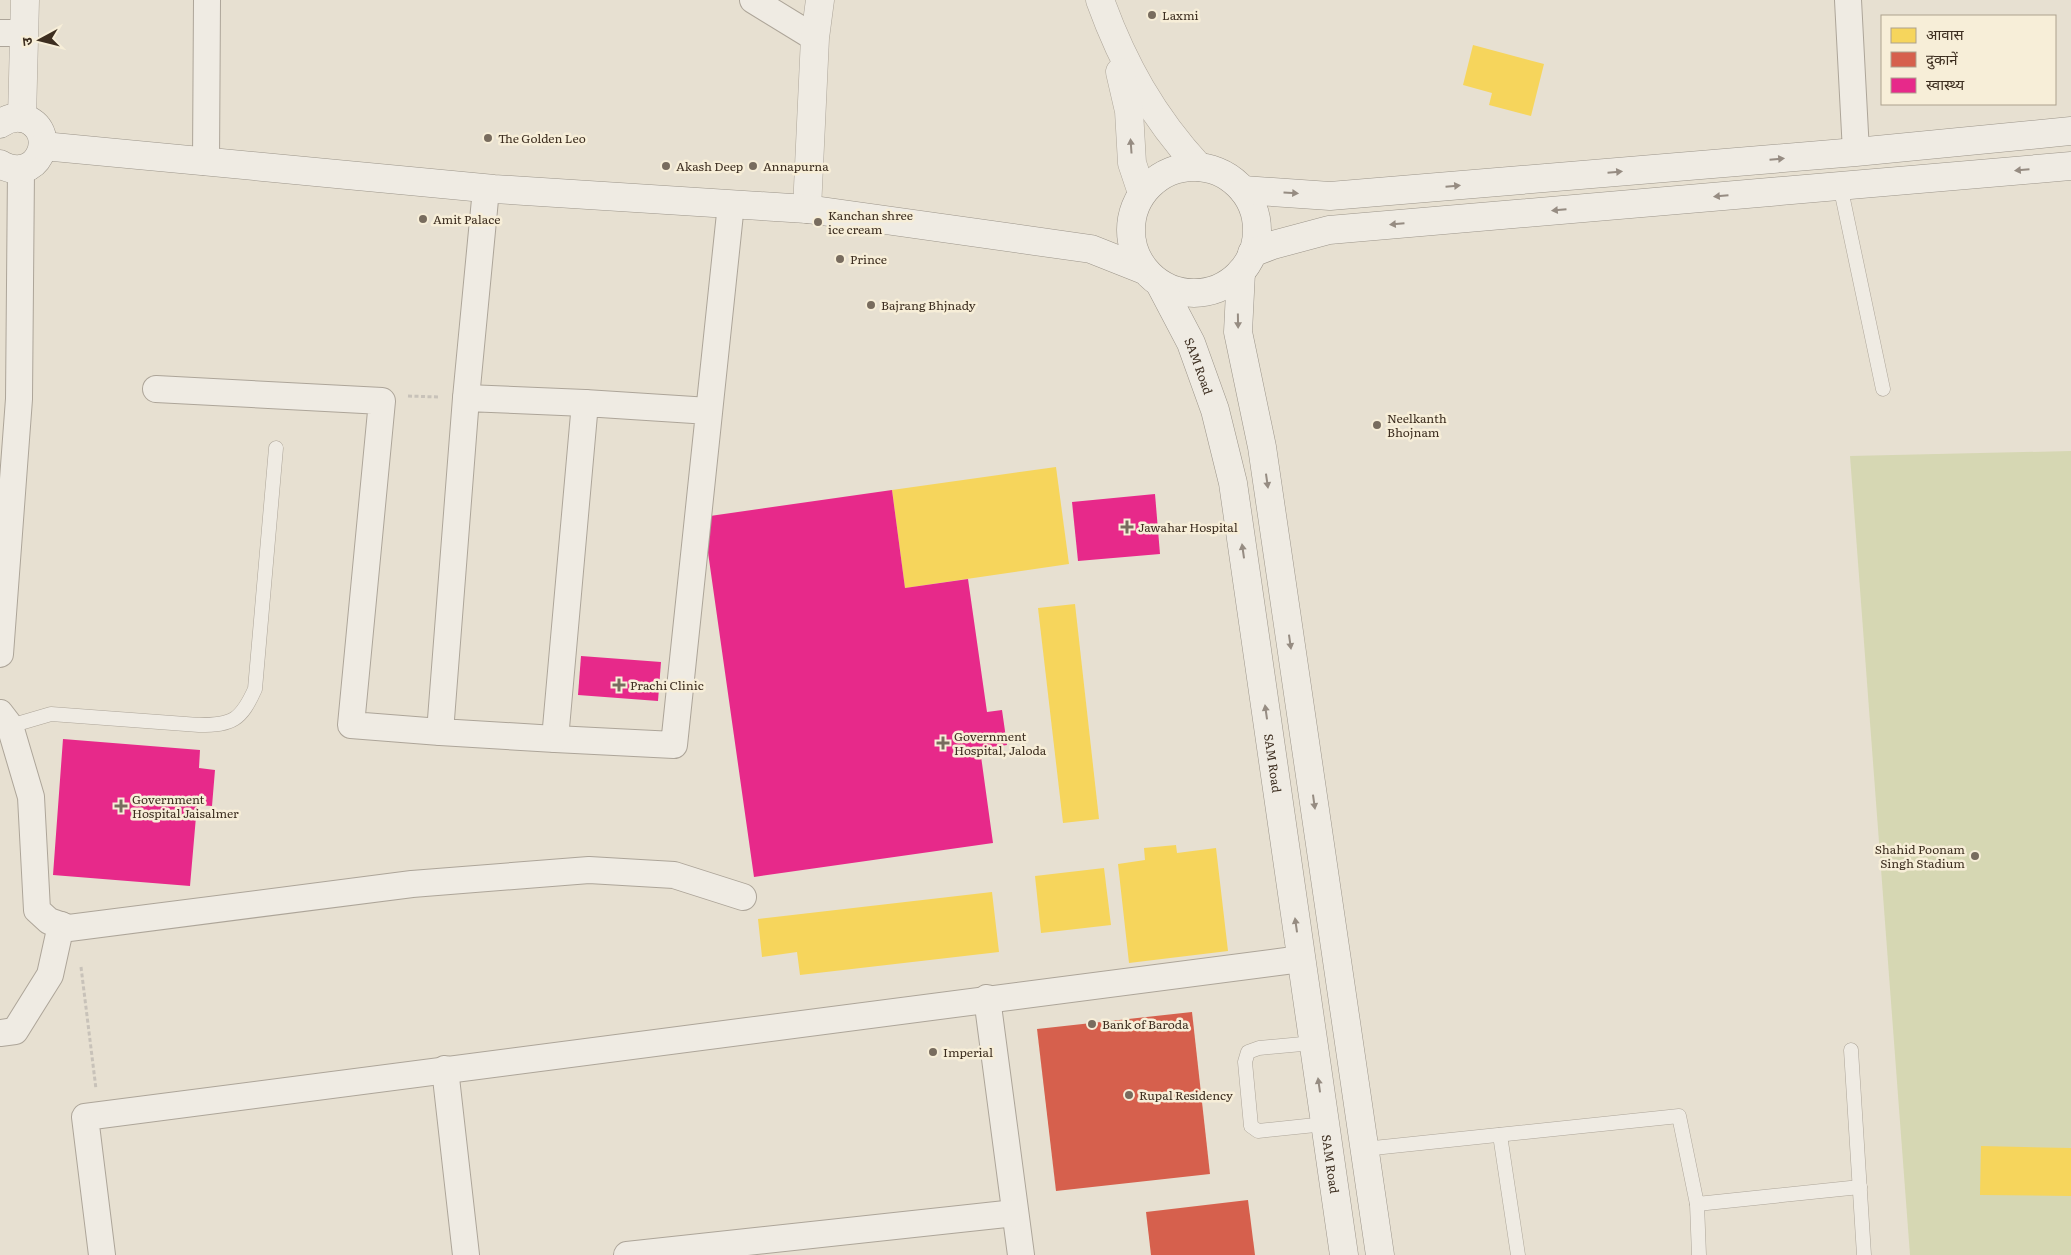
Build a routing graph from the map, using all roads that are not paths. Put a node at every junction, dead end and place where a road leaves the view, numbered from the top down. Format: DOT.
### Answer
graph roads {
  1 [pos="25,0"];
  2 [pos="207,0"];
  3 [pos="754,0"];
  4 [pos="820,0"];
  5 [pos="1100,0"];
  6 [pos="1848,0"];
  7 [pos="1112,32"];
  8 [pos="12,33"];
  9 [pos="815,38"];
  10 [pos="11,121"];
  11 [pos="2071,131"];
  12 [pos="43,146"];
  13 [pos="1856,152"];
  14 [pos="206,162"];
  15 [pos="2071,166"];
  16 [pos="10,167"];
  17 [pos="1200,167"];
  18 [pos="1840,185"];
  19 [pos="486,189"];
  20 [pos="1243,190"];
  21 [pos="1142,193"];
  22 [pos="732,204"];
  23 [pos="806,209"];
  24 [pos="1091,249"];
  25 [pos="1246,263"];
  26 [pos="1152,277"];
  27 [pos="1883,389"];
  28 [pos="156,390"];
  29 [pos="466,398"];
  30 [pos="585,403"];
  31 [pos="710,411"];
  32 [pos="276,448"];
  33 [pos="0,654"];
  34 [pos="5,720"];
  35 [pos="440,732"];
  36 [pos="555,739"];
  37 [pos="744,897"];
  38 [pos="68,926"];
  39 [pos="1301,959"];
  40 [pos="987,998"];
  41 [pos="0,1033"];
  42 [pos="1313,1043"];
  43 [pos="1851,1050"];
  44 [pos="445,1069"];
  45 [pos="1325,1124"];
  46 [pos="1500,1135"];
  47 [pos="1364,1149"];
  48 [pos="1860,1187"];
  49 [pos="1696,1204"];
  50 [pos="1015,1213"];
  51 [pos="791,1246"];
  52 [pos="102,1255"];
  53 [pos="466,1255"];
  54 [pos="627,1255"];
  55 [pos="1021,1255"];
  56 [pos="1344,1255"];
  57 [pos="1380,1255"];
  58 [pos="1518,1255"];
  59 [pos="1699,1255"];
  60 [pos="1864,1255"];
  1 -- 8 [label="main road"];
  2 -- 14 [label="street"];
  3 -- 9 [label="street"];
  4 -- 9 [label="main road"];
  5 -- 7 [label="main road"];
  6 -- 13 [label="street"];
  7 -- 17 [label="main road"];
  21 -- 7 [label="main road, one-way"];
  8 -- 10 [label="main road"];
  9 -- 23 [label="main road"];
  10 -- 12 [label="main road"];
  11 -- 13 [label="main road"];
  12 -- 14 [label="main road"];
  12 -- 16 [label="main road"];
  20 -- 13 [label="main road, one-way"];
  14 -- 19 [label="main road"];
  15 -- 18 [label="main road, one-way"];
  16 -- 33 [label="street"];
  17 -- 20 [label="main road"];
  17 -- 21 [label="main road"];
  18 -- 25 [label="main road, one-way"];
  18 -- 27 [label="lane"];
  19 -- 22 [label="main road"];
  19 -- 29 [label="street"];
  20 -- 25 [label="main road"];
  21 -- 24 [label="main road"];
  21 -- 26 [label="main road"];
  22 -- 23 [label="main road"];
  22 -- 31 [label="street"];
  23 -- 24 [label="main road"];
  24 -- 26 [label="main road"];
  25 -- 26 [label="main road"];
  25 -- 47 [label="main road, one-way"];
  39 -- 26 [label="main road, SAM Road, one-way"];
  28 -- 35 [label="street"];
  29 -- 30 [label="street"];
  29 -- 35 [label="street"];
  30 -- 31 [label="street"];
  30 -- 36 [label="street"];
  31 -- 36 [label="street"];
  32 -- 34 [label="lane"];
  34 -- 38 [label="street"];
  35 -- 36 [label="street"];
  37 -- 38 [label="street"];
  38 -- 41 [label="street"];
  39 -- 40 [label="street"];
  39 -- 42 [label="main road, SAM Road"];
  40 -- 44 [label="street"];
  40 -- 50 [label="street"];
  45 -- 42 [label="main road, SAM Road, one-way"];
  42 -- 45 [label="lane"];
  43 -- 48 [label="lane"];
  44 -- 52 [label="street"];
  44 -- 53 [label="street"];
  45 -- 56 [label="main road, SAM Road"];
  46 -- 47 [label="lane"];
  46 -- 49 [label="lane"];
  46 -- 58 [label="lane"];
  47 -- 57 [label="main road"];
  48 -- 49 [label="lane"];
  48 -- 60 [label="lane"];
  49 -- 59 [label="lane"];
  50 -- 51 [label="street"];
  50 -- 55 [label="street"];
  51 -- 54 [label="street"];
}
